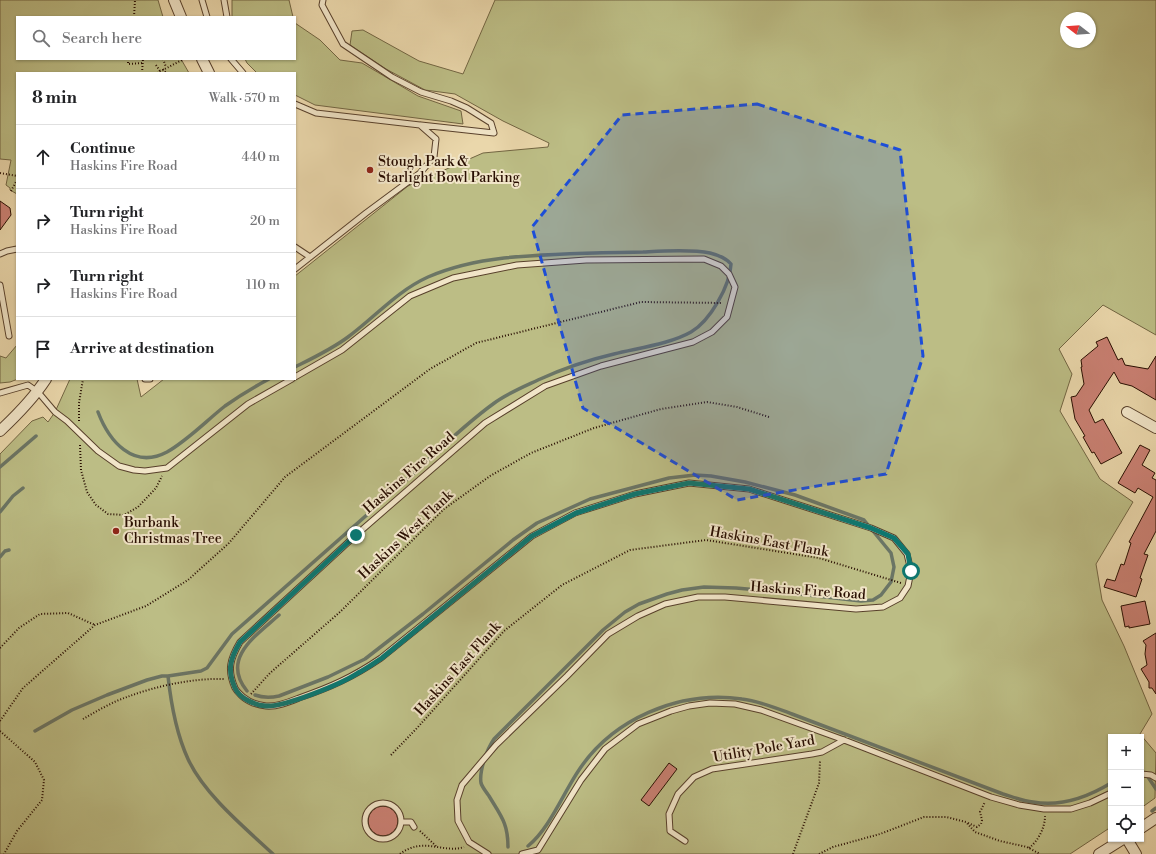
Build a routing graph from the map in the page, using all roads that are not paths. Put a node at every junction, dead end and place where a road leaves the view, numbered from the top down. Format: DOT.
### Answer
graph roads {
  1 [pos="174,0"];
  2 [pos="202,0"];
  3 [pos="224,0"];
  4 [pos="323,0"];
  5 [pos="181,16"];
  6 [pos="207,16"];
  7 [pos="227,16"];
  8 [pos="202,60"];
  9 [pos="233,60"];
  10 [pos="236,60"];
  11 [pos="241,71"];
  12 [pos="208,72"];
  13 [pos="296,104"];
  14 [pos="420,125"];
  15 [pos="296,248"];
  16 [pos="16,249"];
  17 [pos="0,254"];
  18 [pos="310,257"];
  19 [pos="296,268"];
  20 [pos="0,285"];
  21 [pos="9,336"];
  22 [pos="296,376"];
  23 [pos="45,380"];
  24 [pos="290,380"];
  25 [pos="38,392"];
  26 [pos="0,394"];
  27 [pos="1127,412"];
  28 [pos="1156,428"];
  29 [pos="0,431"];
  30 [pos="844,740"];
  31 [pos="1144,774"];
  32 [pos="1156,778"];
  33 [pos="1108,794"];
  34 [pos="1156,818"];
  35 [pos="402,822"];
  36 [pos="1144,826"];
  37 [pos="414,827"];
  38 [pos="685,841"];
  39 [pos="1118,842"];
  40 [pos="1129,842"];
  41 [pos="488,854"];
  42 [pos="522,854"];
  43 [pos="1099,854"];
  44 [pos="1136,854"];
  1 -- 5 [label="street"];
  2 -- 6 [label="lane"];
  3 -- 7 [label="lane"];
  4 -- 14 [label="lane"];
  8 -- 12 [label="street"];
  9 -- 11 [label="lane"];
  10 -- 11 [label="lane"];
  13 -- 14 [label="lane"];
  14 -- 18 [label="lane"];
  15 -- 18 [label="lane"];
  16 -- 17 [label="lane"];
  18 -- 19 [label="lane"];
  20 -- 21 [label="lane"];
  22 -- 41 [label="lane, Haskins Fire Road"];
  23 -- 25 [label="street"];
  24 -- 25 [label="lane"];
  25 -- 26 [label="lane"];
  25 -- 29 [label="street"];
  27 -- 28 [label="street"];
  30 -- 33 [label="lane"];
  30 -- 38 [label="lane, Utility Pole Yard"];
  30 -- 42 [label="lane"];
  31 -- 32 [label="lane"];
  34 -- 36 [label="street"];
  35 -- 35 [label="lane"];
  35 -- 37 [label="lane"];
  39 -- 43 [label="street"];
  40 -- 44 [label="street"];
}
